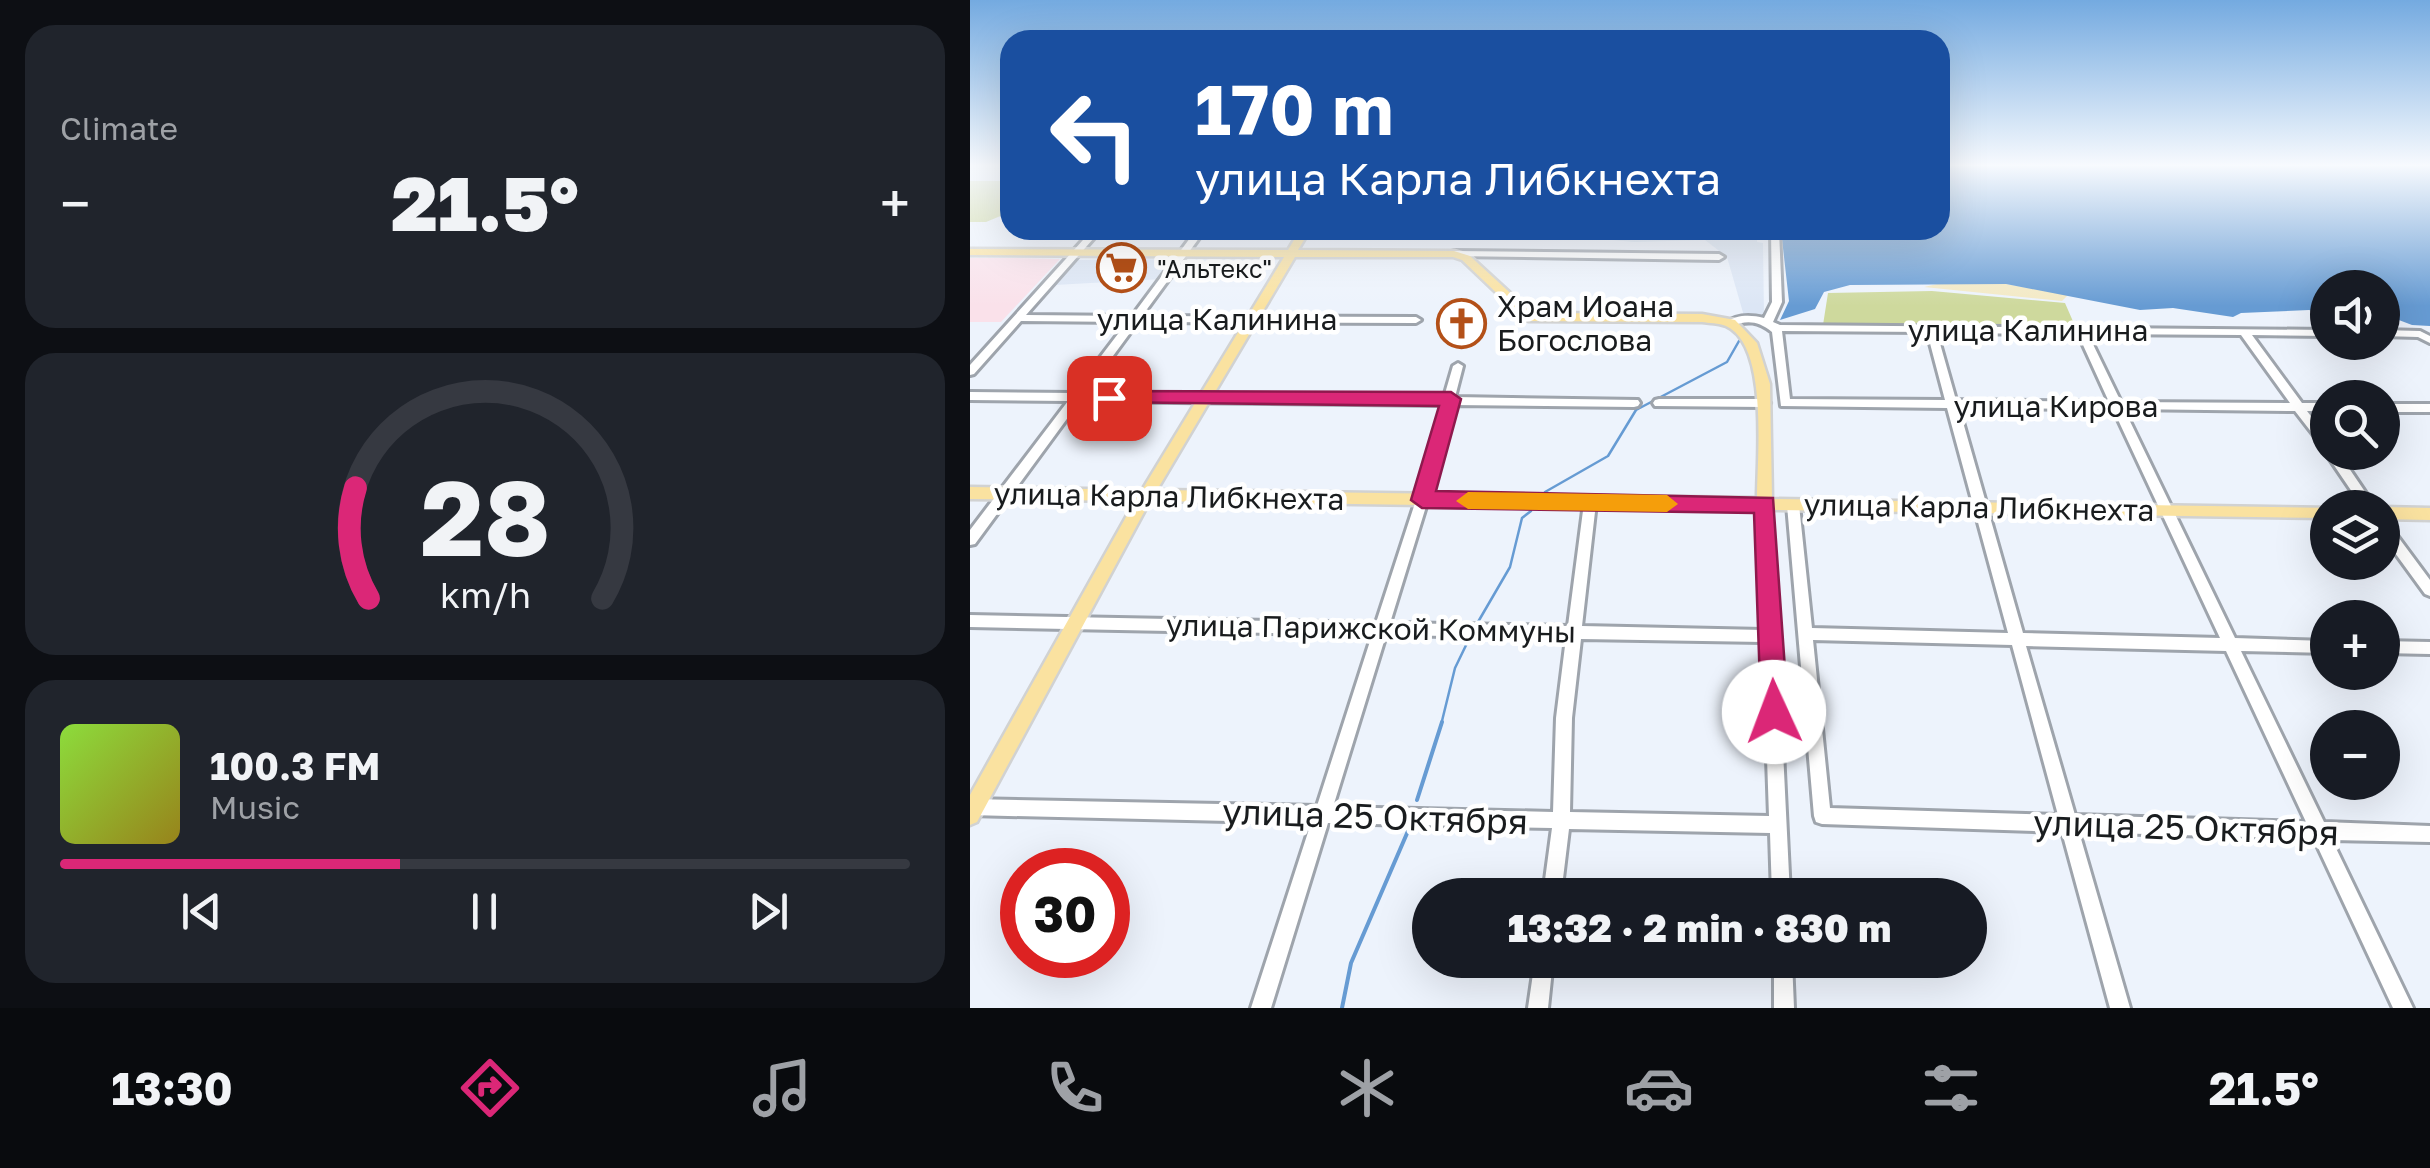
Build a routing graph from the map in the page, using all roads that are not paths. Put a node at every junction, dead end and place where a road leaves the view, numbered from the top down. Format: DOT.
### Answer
graph roads {
  1 [pos="1089,240"];
  2 [pos="1194,240"];
  3 [pos="1299,240"];
  4 [pos="1775,240"];
  5 [pos="1186,250"];
  6 [pos="970,252"];
  7 [pos="1079,252"];
  8 [pos="1292,252"];
  9 [pos="1454,254"];
  10 [pos="1719,257"];
  11 [pos="1018,318"];
  12 [pos="1137,318"];
  13 [pos="1251,319"];
  14 [pos="1416,320"];
  15 [pos="1732,322"];
  16 [pos="1767,322"];
  17 [pos="1931,329"];
  18 [pos="2081,330"];
  19 [pos="2243,331"];
  20 [pos="2310,332"];
  21 [pos="2400,335"];
  22 [pos="2427,339"];
  23 [pos="1458,366"];
  24 [pos="970,372"];
  25 [pos="970,396"];
  26 [pos="1078,397"];
  27 [pos="1201,399"];
  28 [pos="1451,399"];
  29 [pos="1634,403"];
  30 [pos="1659,403"];
  31 [pos="1764,403"];
  32 [pos="1950,406"];
  33 [pos="2114,406"];
  34 [pos="2300,407"];
  35 [pos="2310,407"];
  36 [pos="2400,408"];
  37 [pos="2430,408"];
  38 [pos="2310,422"];
  39 [pos="970,493"];
  40 [pos="1005,493"];
  41 [pos="1145,496"];
  42 [pos="1422,500"];
  43 [pos="1590,503"];
  44 [pos="1765,504"];
  45 [pos="1792,505"];
  46 [pos="1980,508"];
  47 [pos="2163,509"];
  48 [pos="2310,512"];
  49 [pos="2400,513"];
  50 [pos="2430,514"];
  51 [pos="970,540"];
  52 [pos="2400,549"];
  53 [pos="2430,590"];
  54 [pos="970,621"];
  55 [pos="1080,622"];
  56 [pos="1382,628"];
  57 [pos="1573,632"];
  58 [pos="1804,634"];
  59 [pos="1772,636"];
  60 [pos="2018,641"];
  61 [pos="2230,646"];
  62 [pos="2310,647"];
  63 [pos="2400,647"];
  64 [pos="2430,648"];
  65 [pos="972,810"];
  66 [pos="1322,812"];
  67 [pos="1561,822"];
  68 [pos="2069,823"];
  69 [pos="1779,825"];
  70 [pos="2318,831"];
  71 [pos="2430,834"];
  72 [pos="1554,878"];
  73 [pos="1781,878"];
  74 [pos="1542,978"];
  75 [pos="1783,978"];
  76 [pos="1261,1008"];
  77 [pos="1538,1008"];
  78 [pos="1784,1008"];
  79 [pos="2120,1008"];
  80 [pos="2403,1008"];
  1 -- 7 [label="street"];
  2 -- 5 [label="street"];
  3 -- 8 [label="main road"];
  4 -- 16 [label="street"];
  5 -- 7 [label="main road"];
  5 -- 8 [label="main road"];
  5 -- 12 [label="street"];
  6 -- 7 [label="main road"];
  7 -- 11 [label="street"];
  8 -- 9 [label="main road"];
  8 -- 13 [label="main road"];
  9 -- 10 [label="street"];
  9 -- 15 [label="main road"];
  11 -- 12 [label="street, улица Калинина"];
  11 -- 24 [label="street"];
  12 -- 13 [label="street, улица Калинина"];
  12 -- 26 [label="street"];
  13 -- 14 [label="street, улица Калинина"];
  13 -- 27 [label="main road"];
  15 -- 16 [label="street, улица Калинина"];
  15 -- 31 [label="main road"];
  16 -- 17 [label="street, улица Калинина"];
  16 -- 32 [label="street, улица Кирова"];
  17 -- 18 [label="street, улица Калинина"];
  17 -- 32 [label="street"];
  18 -- 19 [label="street, улица Калинина"];
  18 -- 33 [label="street"];
  19 -- 20 [label="street, улица Калинина"];
  19 -- 34 [label="street"];
  21 -- 22 [label="street"];
  23 -- 28 [label="street"];
  25 -- 26 [label="street"];
  26 -- 27 [label="street"];
  26 -- 40 [label="street"];
  27 -- 28 [label="street"];
  27 -- 41 [label="main road"];
  28 -- 29 [label="street"];
  28 -- 42 [label="street"];
  30 -- 31 [label="street"];
  31 -- 44 [label="main road"];
  32 -- 33 [label="street, улица Кирова"];
  32 -- 46 [label="street"];
  33 -- 34 [label="street, улица Кирова"];
  33 -- 47 [label="street"];
  34 -- 35 [label="street, улица Кирова"];
  34 -- 38 [label="street"];
  36 -- 37 [label="street"];
  39 -- 40 [label="main road, улица Карла Либкнехта"];
  40 -- 41 [label="main road, улица Карла Либкнехта"];
  40 -- 51 [label="street"];
  41 -- 42 [label="main road, улица Карла Либкнехта"];
  41 -- 55 [label="main road"];
  42 -- 43 [label="main road, улица Карла Либкнехта"];
  42 -- 56 [label="street"];
  43 -- 44 [label="main road, улица Карла Либкнехта"];
  43 -- 57 [label="street"];
  44 -- 45 [label="main road, улица Карла Либкнехта"];
  44 -- 59 [label="street"];
  45 -- 46 [label="main road, улица Карла Либкнехта"];
  45 -- 58 [label="street"];
  46 -- 47 [label="main road, улица Карла Либкнехта"];
  46 -- 60 [label="street"];
  47 -- 48 [label="main road, улица Карла Либкнехта"];
  47 -- 61 [label="street"];
  49 -- 50 [label="main road"];
  52 -- 53 [label="street"];
  54 -- 55 [label="street, улица Парижской Коммуны"];
  55 -- 56 [label="street, улица Парижской Коммуны"];
  55 -- 65 [label="main road"];
  56 -- 57 [label="street, улица Парижской Коммуны"];
  56 -- 66 [label="street"];
  57 -- 59 [label="street, улица Парижской Коммуны"];
  57 -- 67 [label="street"];
  58 -- 60 [label="street"];
  58 -- 68 [label="street, улица 25 Октября"];
  59 -- 69 [label="street"];
  60 -- 61 [label="street"];
  60 -- 68 [label="street"];
  61 -- 62 [label="street"];
  61 -- 70 [label="street"];
  63 -- 64 [label="street"];
  65 -- 66 [label="street, улица 25 Октября"];
  66 -- 67 [label="street, улица 25 Октября"];
  66 -- 76 [label="street"];
  67 -- 69 [label="street, улица 25 Октября"];
  67 -- 72 [label="street"];
  68 -- 70 [label="street, улица 25 Октября"];
  68 -- 79 [label="street"];
  69 -- 73 [label="street"];
  70 -- 71 [label="street, улица 25 Октября"];
  70 -- 80 [label="street"];
  74 -- 77 [label="street"];
  75 -- 78 [label="street"];
}
